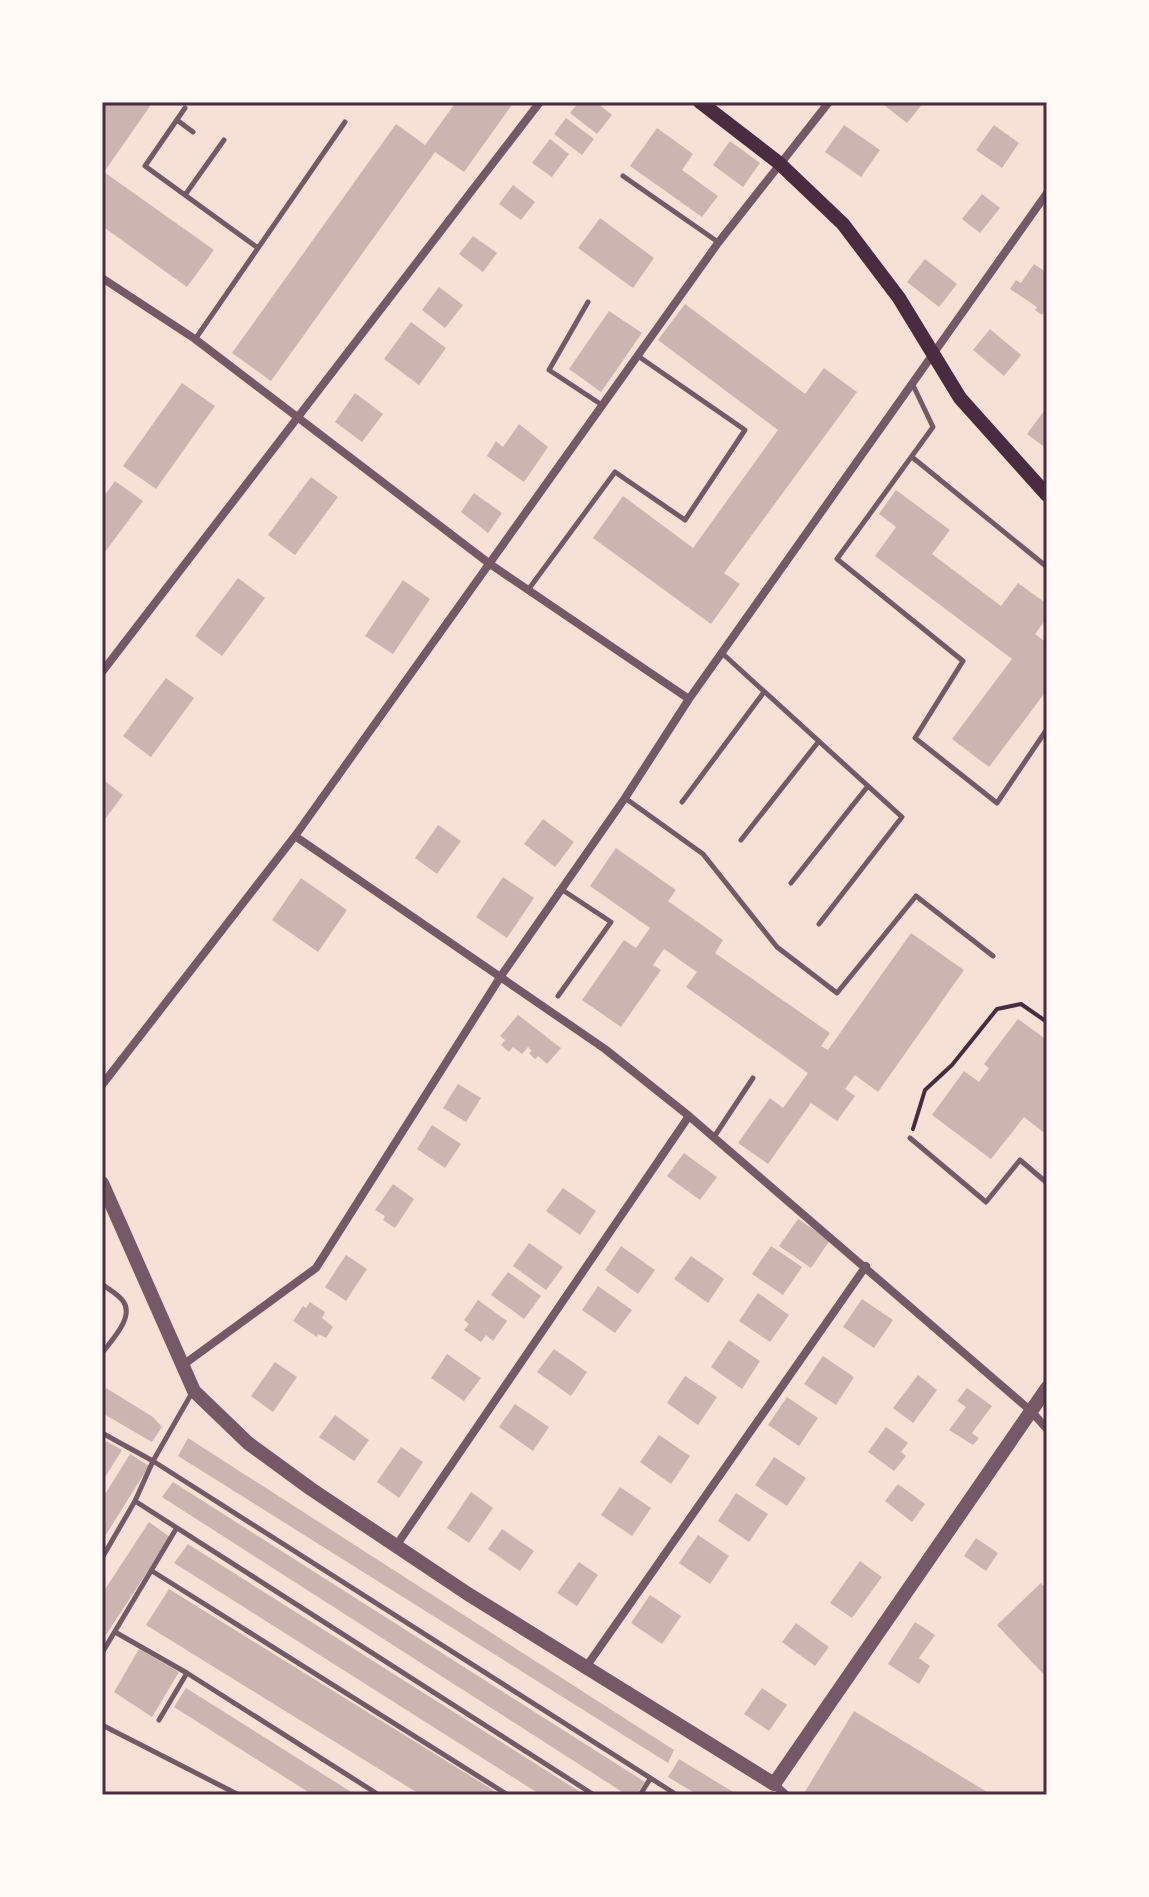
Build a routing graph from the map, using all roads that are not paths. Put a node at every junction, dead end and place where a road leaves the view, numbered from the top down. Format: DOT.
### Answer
graph roads {
  1 [pos="540,102"];
  2 [pos="700,102"];
  3 [pos="829,102"];
  4 [pos="185,108"];
  5 [pos="177,120"];
  6 [pos="345,122"];
  7 [pos="193,132"];
  8 [pos="224,140"];
  9 [pos="779,163"];
  10 [pos="623,176"];
  11 [pos="1047,193"];
  12 [pos="185,195"];
  13 [pos="718,243"];
  14 [pos="258,248"];
  15 [pos="102,278"];
  16 [pos="588,302"];
  17 [pos="195,339"];
  18 [pos="932,352"];
  19 [pos="638,356"];
  20 [pos="911,382"];
  21 [pos="603,406"];
  22 [pos="297,416"];
  23 [pos="912,457"];
  24 [pos="1047,495"];
  25 [pos="490,564"];
  26 [pos="1047,567"];
  27 [pos="528,590"];
  28 [pos="721,653"];
  29 [pos="102,672"];
  30 [pos="764,692"];
  31 [pos="689,699"];
  32 [pos="1047,729"];
  33 [pos="819,741"];
  34 [pos="868,786"];
  35 [pos="625,798"];
  36 [pos="682,802"];
  37 [pos="295,836"];
  38 [pos="741,840"];
  39 [pos="791,883"];
  40 [pos="561,889"];
  41 [pos="819,924"];
  42 [pos="993,956"];
  43 [pos="501,976"];
  44 [pos="558,996"];
  45 [pos="753,1078"];
  46 [pos="102,1085"];
  47 [pos="689,1116"];
  48 [pos="714,1137"];
  49 [pos="910,1138"];
  50 [pos="1046,1181"];
  51 [pos="102,1183"];
  52 [pos="866,1266"];
  53 [pos="102,1284"];
  54 [pos="102,1353"];
  55 [pos="183,1365"];
  56 [pos="1047,1388"];
  57 [pos="194,1391"];
  58 [pos="1031,1411"];
  59 [pos="1047,1429"];
  60 [pos="102,1433"];
  61 [pos="153,1461"];
  62 [pos="135,1501"];
  63 [pos="176,1529"];
  64 [pos="396,1546"];
  65 [pos="102,1558"];
  66 [pos="152,1571"];
  67 [pos="115,1632"];
  68 [pos="102,1653"];
  69 [pos="586,1667"];
  70 [pos="187,1673"];
  71 [pos="159,1720"];
  72 [pos="102,1725"];
  73 [pos="650,1779"];
  74 [pos="774,1784"];
  75 [pos="239,1795"];
  76 [pos="379,1795"];
  77 [pos="508,1795"];
  78 [pos="594,1795"];
  79 [pos="640,1795"];
  80 [pos="677,1795"];
  81 [pos="786,1795"];
  1 -- 22 [label="street"];
  2 -- 9 [label="main road"];
  3 -- 9 [label="street"];
  4 -- 5 [label="lane"];
  5 -- 7 [label="lane"];
  5 -- 12 [label="lane"];
  6 -- 14 [label="lane"];
  8 -- 12 [label="lane"];
  9 -- 13 [label="street"];
  9 -- 18 [label="main road"];
  10 -- 13 [label="lane"];
  11 -- 18 [label="street"];
  12 -- 14 [label="lane"];
  13 -- 19 [label="street"];
  14 -- 17 [label="lane"];
  15 -- 17 [label="street"];
  16 -- 21 [label="lane"];
  17 -- 22 [label="street"];
  18 -- 20 [label="street"];
  18 -- 24 [label="main road"];
  19 -- 21 [label="street"];
  19 -- 27 [label="lane"];
  20 -- 23 [label="lane"];
  20 -- 28 [label="street"];
  21 -- 25 [label="street"];
  22 -- 25 [label="street"];
  22 -- 29 [label="street"];
  23 -- 26 [label="lane"];
  23 -- 32 [label="lane"];
  25 -- 27 [label="street"];
  25 -- 37 [label="street"];
  27 -- 31 [label="street"];
  28 -- 30 [label="lane"];
  28 -- 31 [label="street"];
  30 -- 33 [label="lane"];
  30 -- 36 [label="lane"];
  31 -- 35 [label="street"];
  33 -- 34 [label="lane"];
  33 -- 38 [label="lane"];
  34 -- 39 [label="lane"];
  34 -- 41 [label="lane"];
  35 -- 40 [label="street"];
  35 -- 42 [label="lane"];
  37 -- 43 [label="street"];
  37 -- 46 [label="street"];
  40 -- 43 [label="street"];
  40 -- 44 [label="lane"];
  43 -- 47 [label="street"];
  43 -- 55 [label="street"];
  45 -- 48 [label="lane"];
  47 -- 48 [label="street"];
  47 -- 64 [label="street"];
  48 -- 52 [label="street"];
  49 -- 50 [label="lane"];
  51 -- 55 [label="street"];
  52 -- 58 [label="street"];
  52 -- 69 [label="street"];
  53 -- 54 [label="lane"];
  55 -- 57 [label="street"];
  56 -- 58 [label="street"];
  57 -- 61 [label="lane"];
  57 -- 64 [label="street"];
  58 -- 59 [label="street"];
  58 -- 74 [label="street"];
  60 -- 61 [label="lane"];
  61 -- 62 [label="lane"];
  61 -- 73 [label="lane"];
  62 -- 63 [label="lane"];
  62 -- 65 [label="lane"];
  63 -- 66 [label="lane"];
  63 -- 78 [label="lane"];
  64 -- 69 [label="street"];
  66 -- 67 [label="lane"];
  66 -- 77 [label="lane"];
  67 -- 68 [label="lane"];
  67 -- 70 [label="lane"];
  69 -- 74 [label="street"];
  70 -- 71 [label="lane"];
  70 -- 76 [label="lane"];
  72 -- 75 [label="lane"];
  73 -- 79 [label="lane"];
  73 -- 80 [label="lane"];
  74 -- 81 [label="street"];
}
